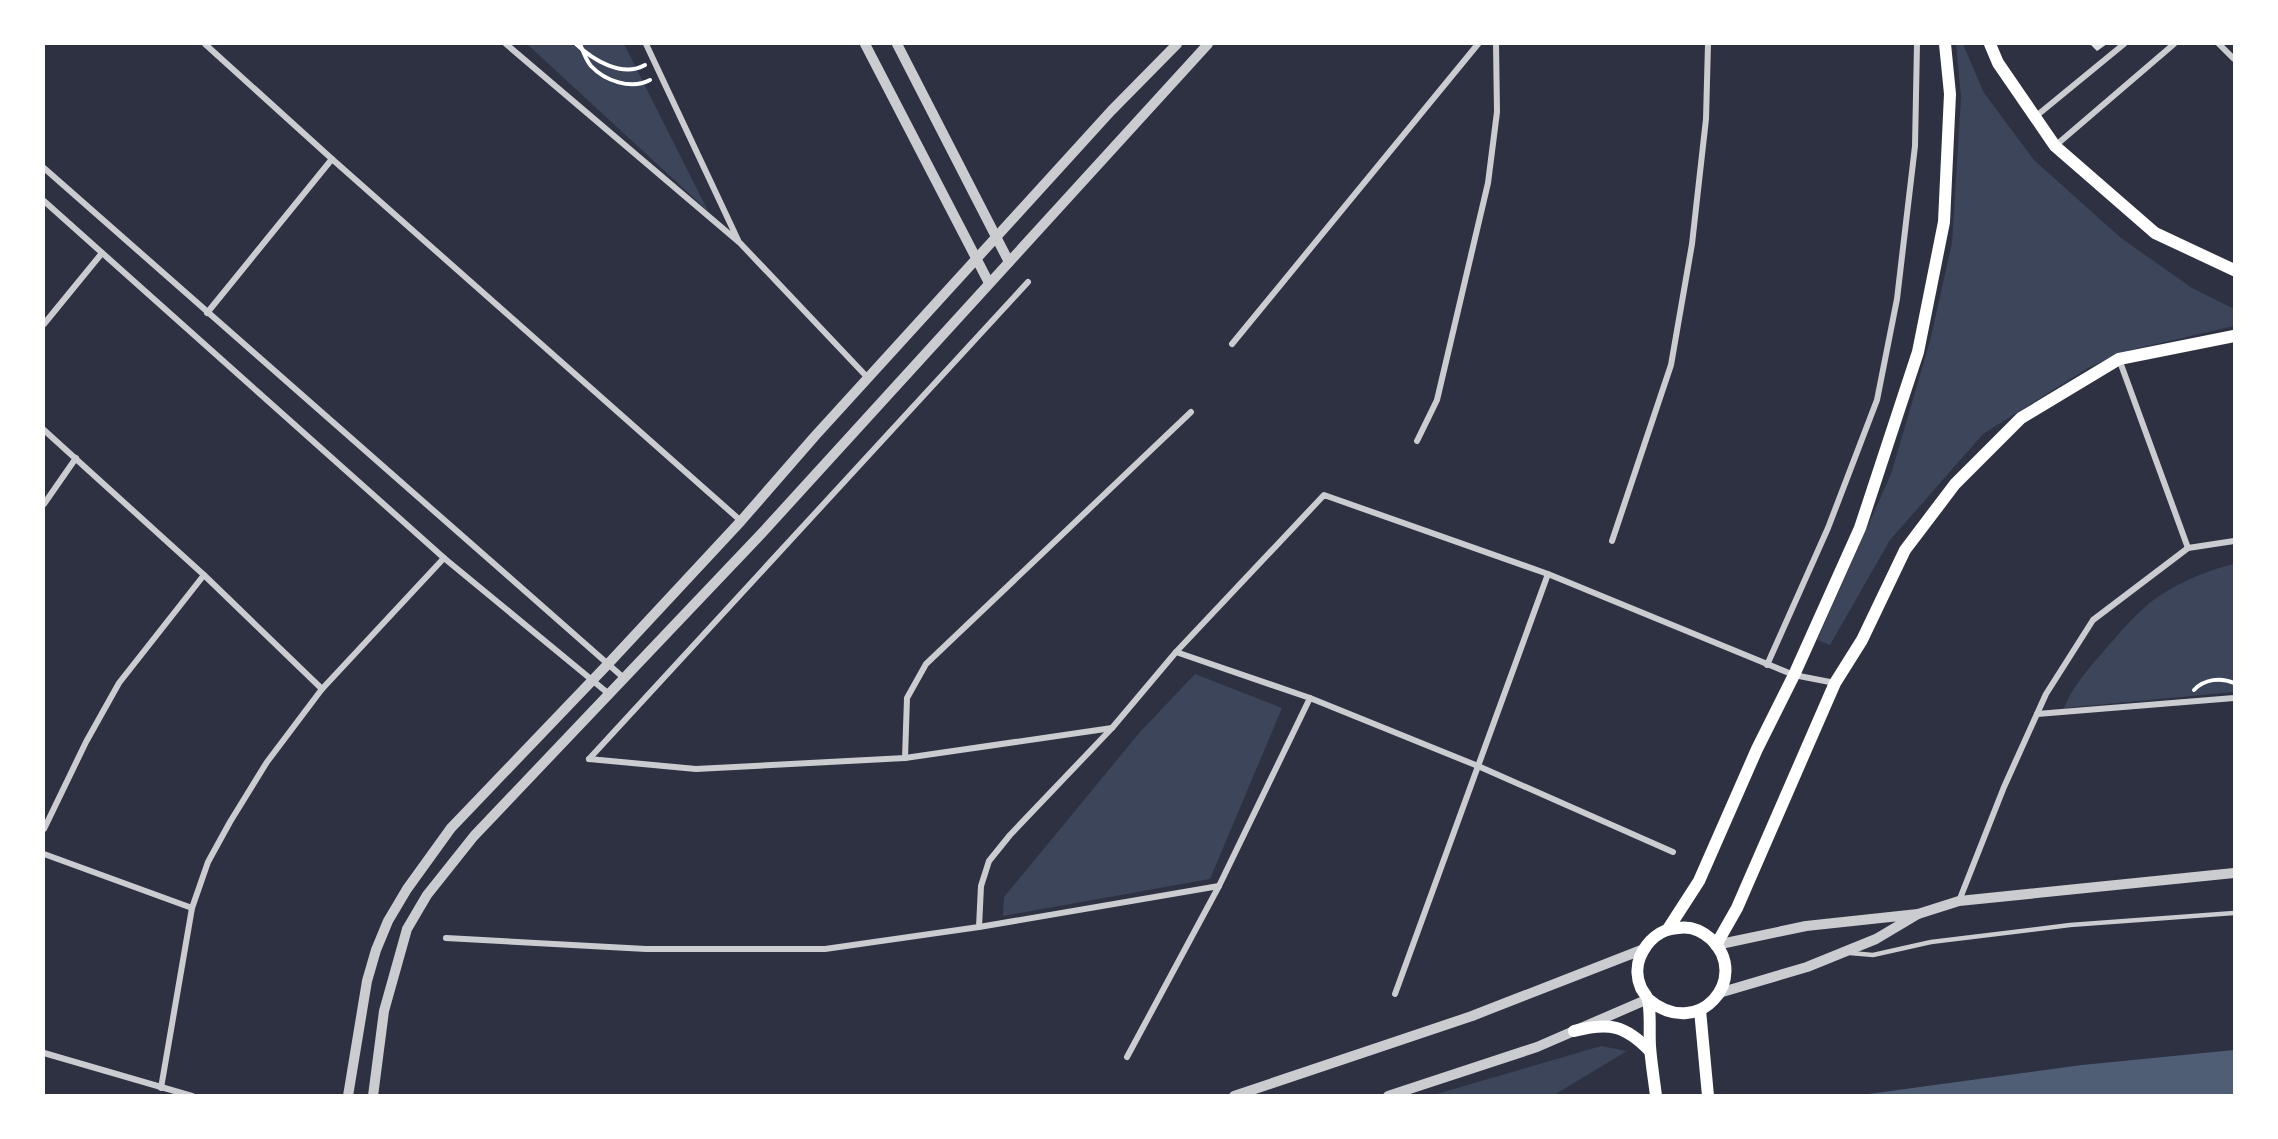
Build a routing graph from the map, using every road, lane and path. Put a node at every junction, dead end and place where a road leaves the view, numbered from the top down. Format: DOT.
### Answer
graph roads {
  1 [pos="205,44"];
  2 [pos="506,44"];
  3 [pos="578,44"];
  4 [pos="646,44"];
  5 [pos="865,44"];
  6 [pos="897,44"];
  7 [pos="1177,44"];
  8 [pos="1208,44"];
  9 [pos="1478,44"];
  10 [pos="1496,44"];
  11 [pos="1708,44"];
  12 [pos="1917,44"];
  13 [pos="1945,44"];
  14 [pos="1990,44"];
  15 [pos="2124,44"];
  16 [pos="2174,44"];
  17 [pos="2219,44"];
  18 [pos="584,51"];
  19 [pos="653,59"];
  20 [pos="2235,59"];
  21 [pos="660,75"];
  22 [pos="2035,117"];
  23 [pos="2055,146"];
  24 [pos="332,159"];
  25 [pos="44,168"];
  26 [pos="44,201"];
  27 [pos="996,240"];
  28 [pos="740,243"];
  29 [pos="102,253"];
  30 [pos="976,261"];
  31 [pos="1009,262"];
  32 [pos="2235,270"];
  33 [pos="1028,282"];
  34 [pos="989,284"];
  35 [pos="207,314"];
  36 [pos="44,324"];
  37 [pos="2235,336"];
  38 [pos="1232,344"];
  39 [pos="2119,359"];
  40 [pos="868,378"];
  41 [pos="1191,412"];
  42 [pos="44,430"];
  43 [pos="1417,441"];
  44 [pos="76,458"];
  45 [pos="44,504"];
  46 [pos="741,521"];
  47 [pos="1612,541"];
  48 [pos="2235,541"];
  49 [pos="2188,548"];
  50 [pos="444,558"];
  51 [pos="1548,574"];
  52 [pos="204,575"];
  53 [pos="1176,652"];
  54 [pos="608,664"];
  55 [pos="1767,665"];
  56 [pos="1794,675"];
  57 [pos="625,679"];
  58 [pos="592,680"];
  59 [pos="1835,683"];
  60 [pos="2235,683"];
  61 [pos="322,689"];
  62 [pos="610,695"];
  63 [pos="1310,698"];
  64 [pos="2235,698"];
  65 [pos="2190,702"];
  66 [pos="2037,714"];
  67 [pos="1112,728"];
  68 [pos="905,758"];
  69 [pos="1478,766"];
  70 [pos="44,829"];
  71 [pos="1673,852"];
  72 [pos="44,854"];
  73 [pos="2235,873"];
  74 [pos="1219,886"];
  75 [pos="1959,901"];
  76 [pos="192,908"];
  77 [pos="2235,913"];
  78 [pos="1918,914"];
  79 [pos="979,927"];
  80 [pos="1668,929"];
  81 [pos="446,938"];
  82 [pos="1716,945"];
  83 [pos="1644,949"];
  84 [pos="1844,952"];
  85 [pos="1719,993"];
  86 [pos="1395,994"];
  87 [pos="1648,999"];
  88 [pos="1700,1010"];
  89 [pos="1574,1031"];
  90 [pos="1650,1051"];
  91 [pos="44,1053"];
  92 [pos="1127,1057"];
  93 [pos="161,1088"];
  94 [pos="192,1095"];
  95 [pos="348,1095"];
  96 [pos="373,1095"];
  97 [pos="1234,1095"];
  98 [pos="1388,1095"];
  99 [pos="1656,1095"];
  100 [pos="1708,1095"];
  1 -- 24 [label="street"];
  2 -- 28 [label="street"];
  3 -- 18 [label="path"];
  4 -- 19 [label="street"];
  5 -- 30 [label="street"];
  6 -- 27 [label="street"];
  7 -- 27 [label="street"];
  8 -- 31 [label="street"];
  9 -- 38 [label="street"];
  10 -- 43 [label="street"];
  11 -- 47 [label="street"];
  12 -- 55 [label="street"];
  13 -- 56 [label="main road"];
  14 -- 22 [label="main road"];
  15 -- 22 [label="street"];
  16 -- 23 [label="street"];
  17 -- 20 [label="street"];
  18 -- 19 [label="path"];
  18 -- 21 [label="path"];
  19 -- 21 [label="street"];
  21 -- 28 [label="street"];
  22 -- 23 [label="main road"];
  23 -- 32 [label="main road"];
  24 -- 35 [label="street"];
  24 -- 46 [label="street"];
  25 -- 35 [label="street"];
  26 -- 29 [label="street"];
  27 -- 30 [label="street"];
  27 -- 31 [label="street"];
  28 -- 40 [label="street"];
  29 -- 36 [label="street"];
  29 -- 50 [label="street"];
  30 -- 34 [label="street"];
  30 -- 40 [label="street"];
  31 -- 34 [label="street"];
  33 -- 68 [label="street"];
  34 -- 57 [label="street"];
  35 -- 54 [label="street"];
  37 -- 39 [label="main road"];
  39 -- 49 [label="street"];
  39 -- 59 [label="main road"];
  40 -- 46 [label="street"];
  41 -- 68 [label="street"];
  42 -- 44 [label="street"];
  44 -- 45 [label="street"];
  44 -- 52 [label="street"];
  46 -- 54 [label="street"];
  48 -- 49 [label="street"];
  49 -- 66 [label="street"];
  50 -- 58 [label="street"];
  50 -- 61 [label="street"];
  51 -- 53 [label="street"];
  51 -- 55 [label="street"];
  51 -- 69 [label="street"];
  52 -- 61 [label="street"];
  52 -- 70 [label="street"];
  53 -- 63 [label="street"];
  53 -- 67 [label="street"];
  54 -- 57 [label="street"];
  54 -- 58 [label="street"];
  55 -- 56 [label="street"];
  56 -- 59 [label="street"];
  56 -- 80 [label="main road"];
  57 -- 62 [label="street"];
  58 -- 62 [label="street"];
  58 -- 95 [label="street"];
  59 -- 82 [label="main road"];
  60 -- 65 [label="path"];
  61 -- 76 [label="street"];
  62 -- 96 [label="street"];
  63 -- 69 [label="street"];
  63 -- 74 [label="street"];
  64 -- 65 [label="street"];
  65 -- 66 [label="street"];
  66 -- 75 [label="street"];
  67 -- 68 [label="street"];
  67 -- 79 [label="street"];
  69 -- 71 [label="street"];
  69 -- 86 [label="street"];
  72 -- 76 [label="street"];
  73 -- 75 [label="street"];
  74 -- 79 [label="street"];
  74 -- 92 [label="street"];
  75 -- 78 [label="street"];
  76 -- 93 [label="street"];
  77 -- 84 [label="lane"];
  78 -- 82 [label="street"];
  78 -- 84 [label="street"];
  79 -- 81 [label="street"];
  80 -- 82 [label="main road"];
  80 -- 83 [label="main road"];
  82 -- 85 [label="main road"];
  83 -- 87 [label="main road"];
  83 -- 97 [label="street"];
  84 -- 85 [label="street"];
  85 -- 88 [label="main road"];
  87 -- 88 [label="main road"];
  87 -- 89 [label="street"];
  87 -- 90 [label="main road"];
  88 -- 100 [label="main road"];
  89 -- 90 [label="main road"];
  89 -- 98 [label="street"];
  90 -- 99 [label="main road"];
  91 -- 93 [label="street"];
  93 -- 94 [label="street"];
}
